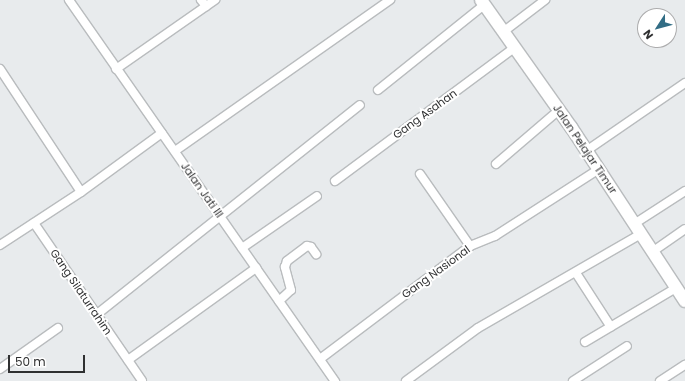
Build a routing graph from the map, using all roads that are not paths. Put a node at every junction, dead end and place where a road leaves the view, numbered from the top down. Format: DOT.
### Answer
graph roads {
  1 [pos="69,0"];
  2 [pos="215,0"];
  3 [pos="390,0"];
  4 [pos="545,0"];
  5 [pos="203,3"];
  6 [pos="482,3"];
  7 [pos="503,32"];
  8 [pos="514,48"];
  9 [pos="0,69"];
  10 [pos="116,69"];
  11 [pos="685,83"];
  12 [pos="378,90"];
  13 [pos="360,105"];
  14 [pos="559,110"];
  15 [pos="162,133"];
  16 [pos="586,150"];
  17 [pos="175,151"];
  18 [pos="496,164"];
  19 [pos="599,169"];
  20 [pos="420,174"];
  21 [pos="335,181"];
  22 [pos="685,191"];
  23 [pos="81,192"];
  24 [pos="317,196"];
  25 [pos="221,217"];
  26 [pos="34,223"];
  27 [pos="634,224"];
  28 [pos="685,230"];
  29 [pos="641,234"];
  30 [pos="0,246"];
  31 [pos="470,246"];
  32 [pos="242,248"];
  33 [pos="652,252"];
  34 [pos="316,254"];
  35 [pos="256,268"];
  36 [pos="576,273"];
  37 [pos="676,288"];
  38 [pos="279,301"];
  39 [pos="685,301"];
  40 [pos="96,315"];
  41 [pos="611,327"];
  42 [pos="58,328"];
  43 [pos="585,342"];
  44 [pos="627,346"];
  45 [pos="320,359"];
  46 [pos="128,360"];
  47 [pos="685,365"];
  48 [pos="0,369"];
  49 [pos="142,381"];
  50 [pos="335,381"];
  51 [pos="406,381"];
  52 [pos="573,381"];
  53 [pos="660,381"];
  1 -- 10 [label="street, Jalan Jati III"];
  2 -- 5 [label="street"];
  3 -- 17 [label="street"];
  4 -- 7 [label="street"];
  5 -- 10 [label="street"];
  6 -- 7 [label="street, Jalan Pelajar Timur"];
  6 -- 12 [label="street"];
  7 -- 8 [label="street, Jalan Pelajar Timur"];
  8 -- 14 [label="street, Jalan Pelajar Timur"];
  8 -- 21 [label="street, Gang Asahan"];
  9 -- 23 [label="street"];
  10 -- 15 [label="street, Jalan Jati III"];
  11 -- 16 [label="street"];
  13 -- 25 [label="street"];
  14 -- 16 [label="street, Jalan Pelajar Timur"];
  14 -- 18 [label="street"];
  15 -- 17 [label="street, Jalan Jati III"];
  15 -- 23 [label="street"];
  16 -- 19 [label="street, Jalan Pelajar Timur"];
  17 -- 25 [label="street, Jalan Jati III"];
  19 -- 27 [label="street, Jalan Pelajar Timur"];
  19 -- 31 [label="street, Gang Nasional"];
  20 -- 31 [label="street"];
  22 -- 27 [label="street"];
  23 -- 26 [label="street"];
  24 -- 32 [label="street"];
  25 -- 32 [label="street, Jalan Jati III"];
  25 -- 40 [label="street"];
  26 -- 30 [label="street"];
  26 -- 40 [label="street, Gang Silaturrahim"];
  27 -- 29 [label="street, Jalan Pelajar Timur"];
  28 -- 33 [label="street"];
  29 -- 33 [label="street, Jalan Pelajar Timur"];
  29 -- 36 [label="street"];
  31 -- 45 [label="street, Gang Nasional"];
  32 -- 35 [label="street, Jalan Jati III"];
  33 -- 37 [label="street, Jalan Pelajar Timur"];
  34 -- 38 [label="street"];
  35 -- 38 [label="street, Jalan Jati III"];
  35 -- 46 [label="street"];
  36 -- 41 [label="street"];
  36 -- 51 [label="street"];
  37 -- 39 [label="street, Jalan Pelajar Timur"];
  37 -- 41 [label="street"];
  38 -- 45 [label="street, Jalan Jati III"];
  40 -- 46 [label="street, Gang Silaturrahim"];
  41 -- 43 [label="street"];
  42 -- 48 [label="street"];
  44 -- 52 [label="street"];
  45 -- 50 [label="street, Jalan Jati III"];
  46 -- 49 [label="street, Gang Silaturrahim"];
  47 -- 53 [label="street"];
}
